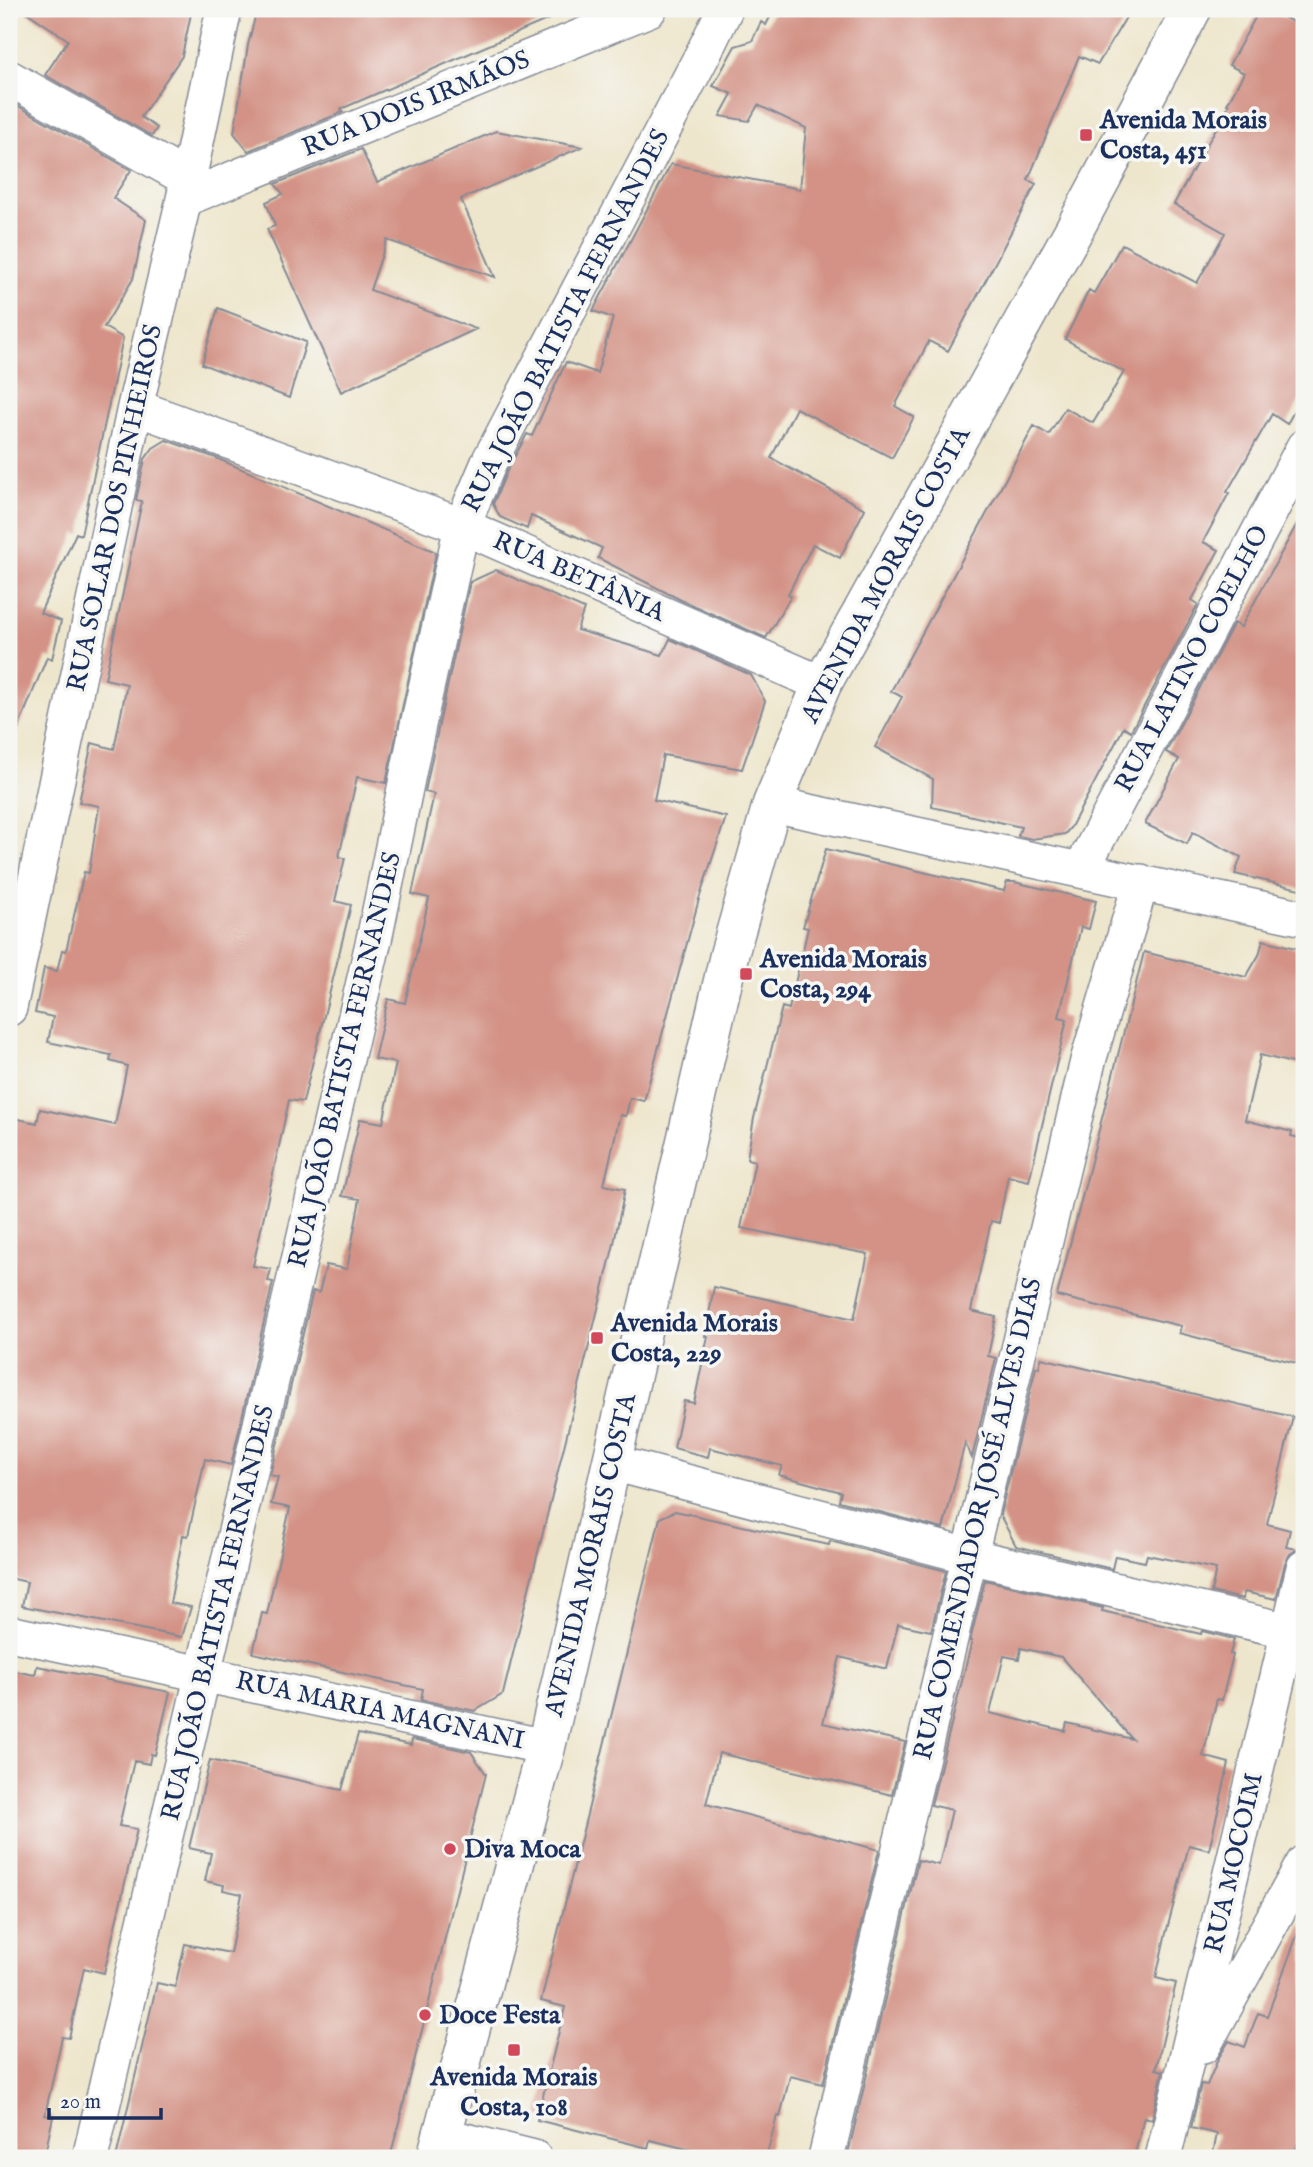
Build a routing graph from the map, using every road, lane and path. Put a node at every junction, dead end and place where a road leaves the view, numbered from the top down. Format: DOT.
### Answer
graph roads {
  1 [pos="224,9"];
  2 [pos="649,9"];
  3 [pos="725,9"];
  4 [pos="1192,9"];
  5 [pos="9,78"];
  6 [pos="186,189"];
  7 [pos="135,407"];
  8 [pos="1304,447"];
  9 [pos="462,526"];
  10 [pos="822,684"];
  11 [pos="772,804"];
  12 [pos="1081,870"];
  13 [pos="1141,882"];
  14 [pos="1304,918"];
  15 [pos="9,1008"];
  16 [pos="613,1463"];
  17 [pos="969,1556"];
  18 [pos="1304,1568"];
  19 [pos="1289,1632"];
  20 [pos="9,1633"];
  21 [pos="204,1673"];
  22 [pos="546,1747"];
  23 [pos="1304,1863"];
  24 [pos="1181,2086"];
  25 [pos="438,2147"];
  26 [pos="90,2158"];
  27 [pos="534,2158"];
  28 [pos="826,2158"];
  29 [pos="1163,2158"];
  1 -- 6 [label="street, RUA SOLAR DOS PINHEIROS"];
  2 -- 6 [label="street, RUA DOIS IRMÃOS"];
  3 -- 9 [label="street, RUA JOÃO BATISTA FERNANDES"];
  4 -- 10 [label="street, AVENIDA MORAIS COSTA"];
  5 -- 6 [label="street"];
  6 -- 7 [label="street, RUA SOLAR DOS PINHEIROS"];
  7 -- 9 [label="street, RUA BETÂNIA"];
  7 -- 15 [label="street, RUA SOLAR DOS PINHEIROS"];
  8 -- 12 [label="street, RUA LATINO COELHO"];
  9 -- 10 [label="street, RUA BETÂNIA"];
  9 -- 21 [label="street, RUA JOÃO BATISTA FERNANDES"];
  10 -- 11 [label="street, AVENIDA MORAIS COSTA"];
  11 -- 12 [label="street"];
  11 -- 16 [label="street, AVENIDA MORAIS COSTA"];
  12 -- 13 [label="street"];
  13 -- 14 [label="street"];
  13 -- 17 [label="street, RUA COMENDADOR JOSÉ ALVES DIAS"];
  16 -- 17 [label="street"];
  16 -- 22 [label="street, AVENIDA MORAIS COSTA"];
  17 -- 19 [label="street"];
  17 -- 28 [label="street, RUA COMENDADOR JOSÉ ALVES DIAS"];
  18 -- 19 [label="street, RUA MOCOIM"];
  19 -- 24 [label="street, RUA MOCOIM"];
  20 -- 21 [label="street, RUA MARIA MAGNANI"];
  21 -- 22 [label="street, RUA MARIA MAGNANI"];
  21 -- 26 [label="street, RUA JOÃO BATISTA FERNANDES"];
  22 -- 25 [label="street, AVENIDA MORAIS COSTA"];
  23 -- 24 [label="street"];
  24 -- 29 [label="street, RUA MOCOIM"];
  25 -- 27 [label="street"];
}
